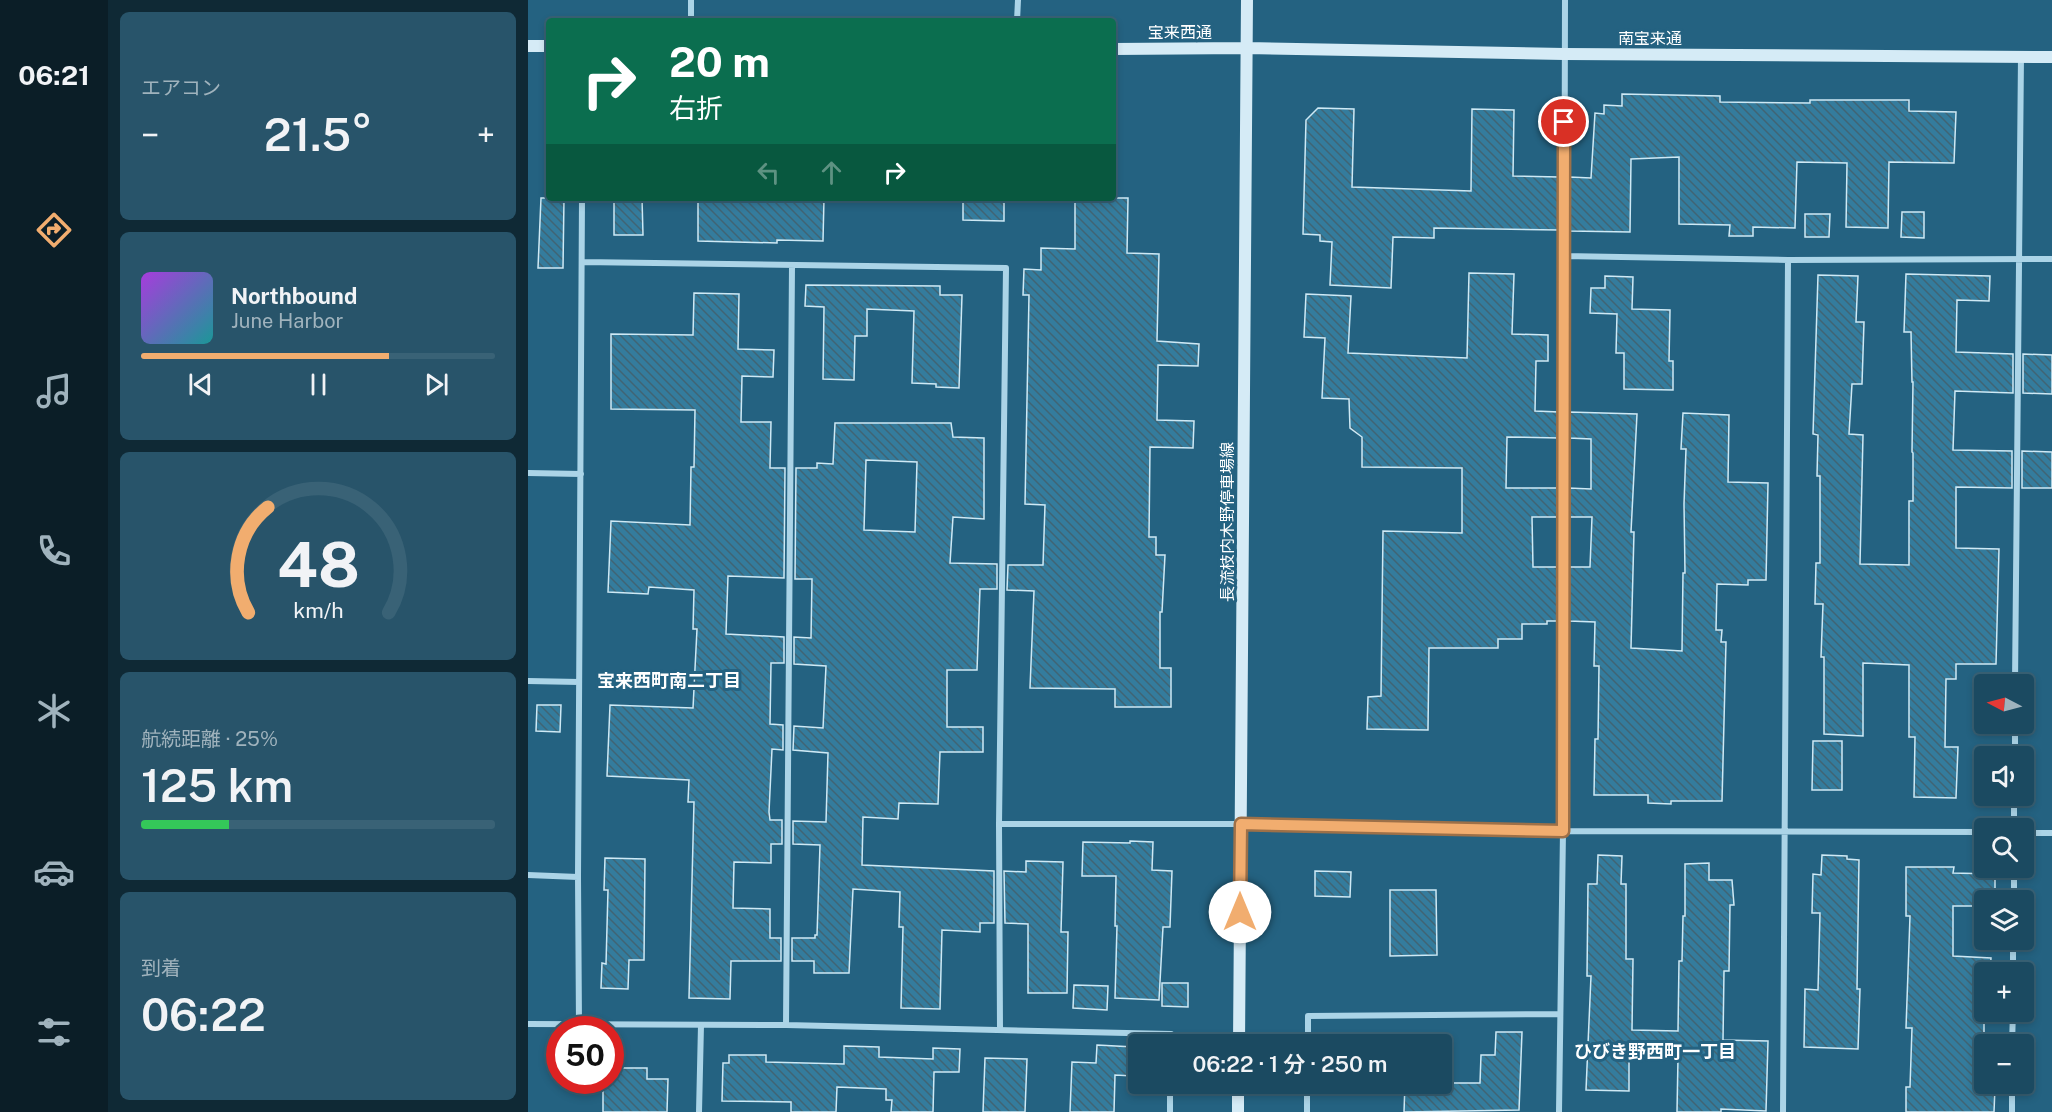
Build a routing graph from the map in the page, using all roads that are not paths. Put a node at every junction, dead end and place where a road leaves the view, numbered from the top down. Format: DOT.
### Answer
graph roads {
  1 [pos="691,0"];
  2 [pos="1018,0"];
  3 [pos="1247,0"];
  4 [pos="1565,0"];
  5 [pos="691,18"];
  6 [pos="1017,18"];
  7 [pos="528,46"];
  8 [pos="546,46"];
  9 [pos="1116,48"];
  10 [pos="1247,48"];
  11 [pos="1564,54"];
  12 [pos="2021,56"];
  13 [pos="2052,57"];
  14 [pos="582,201"];
  15 [pos="1564,256"];
  16 [pos="2018,258"];
  17 [pos="2052,259"];
  18 [pos="1788,260"];
  19 [pos="582,262"];
  20 [pos="792,266"];
  21 [pos="528,473"];
  22 [pos="581,474"];
  23 [pos="2015,674"];
  24 [pos="528,681"];
  25 [pos="579,682"];
  26 [pos="999,824"];
  27 [pos="1241,824"];
  28 [pos="1563,831"];
  29 [pos="1785,832"];
  30 [pos="1974,832"];
  31 [pos="2034,833"];
  32 [pos="2052,833"];
  33 [pos="528,875"];
  34 [pos="578,877"];
  35 [pos="1560,1014"];
  36 [pos="579,1016"];
  37 [pos="528,1024"];
  38 [pos="546,1024"];
  39 [pos="624,1025"];
  40 [pos="701,1025"];
  41 [pos="786,1025"];
  42 [pos="1000,1030"];
  43 [pos="1172,1034"];
  44 [pos="1239,1034"];
  45 [pos="1308,1034"];
  46 [pos="1170,1094"];
  47 [pos="1238,1094"];
  48 [pos="1307,1094"];
  49 [pos="2012,1094"];
  50 [pos="699,1112"];
  51 [pos="1170,1112"];
  52 [pos="1238,1112"];
  53 [pos="1307,1112"];
  54 [pos="1559,1112"];
  55 [pos="1783,1112"];
  56 [pos="2012,1112"];
  1 -- 5 [label="street"];
  2 -- 6 [label="street"];
  3 -- 10 [label="main road, 長流枝内木野停車場線"];
  4 -- 11 [label="street"];
  7 -- 8 [label="main road"];
  9 -- 10 [label="main road, 宝来西通"];
  10 -- 11 [label="main road, 南宝来通"];
  10 -- 27 [label="main road, 長流枝内木野停車場線"];
  11 -- 12 [label="main road, 南宝来通"];
  11 -- 15 [label="street"];
  12 -- 13 [label="main road, 南宝来通"];
  12 -- 16 [label="street"];
  14 -- 19 [label="street"];
  15 -- 18 [label="street"];
  15 -- 28 [label="street"];
  16 -- 17 [label="street"];
  16 -- 18 [label="street"];
  16 -- 23 [label="street"];
  18 -- 29 [label="street"];
  19 -- 20 [label="street"];
  19 -- 22 [label="street"];
  20 -- 26 [label="street"];
  20 -- 41 [label="street"];
  21 -- 22 [label="street"];
  22 -- 25 [label="street"];
  24 -- 25 [label="street"];
  25 -- 34 [label="street"];
  26 -- 27 [label="street"];
  26 -- 42 [label="street"];
  27 -- 28 [label="street"];
  27 -- 44 [label="main road, 長流枝内木野停車場線"];
  28 -- 29 [label="street"];
  28 -- 35 [label="street"];
  29 -- 30 [label="street"];
  29 -- 55 [label="street"];
  31 -- 32 [label="street"];
  33 -- 34 [label="street"];
  34 -- 36 [label="street"];
  35 -- 45 [label="street"];
  35 -- 54 [label="street"];
  37 -- 38 [label="street"];
  39 -- 40 [label="street"];
  40 -- 41 [label="street"];
  40 -- 50 [label="street"];
  41 -- 42 [label="street"];
  42 -- 43 [label="street"];
  46 -- 51 [label="street"];
  47 -- 52 [label="main road"];
  48 -- 53 [label="street"];
  49 -- 56 [label="street"];
}
